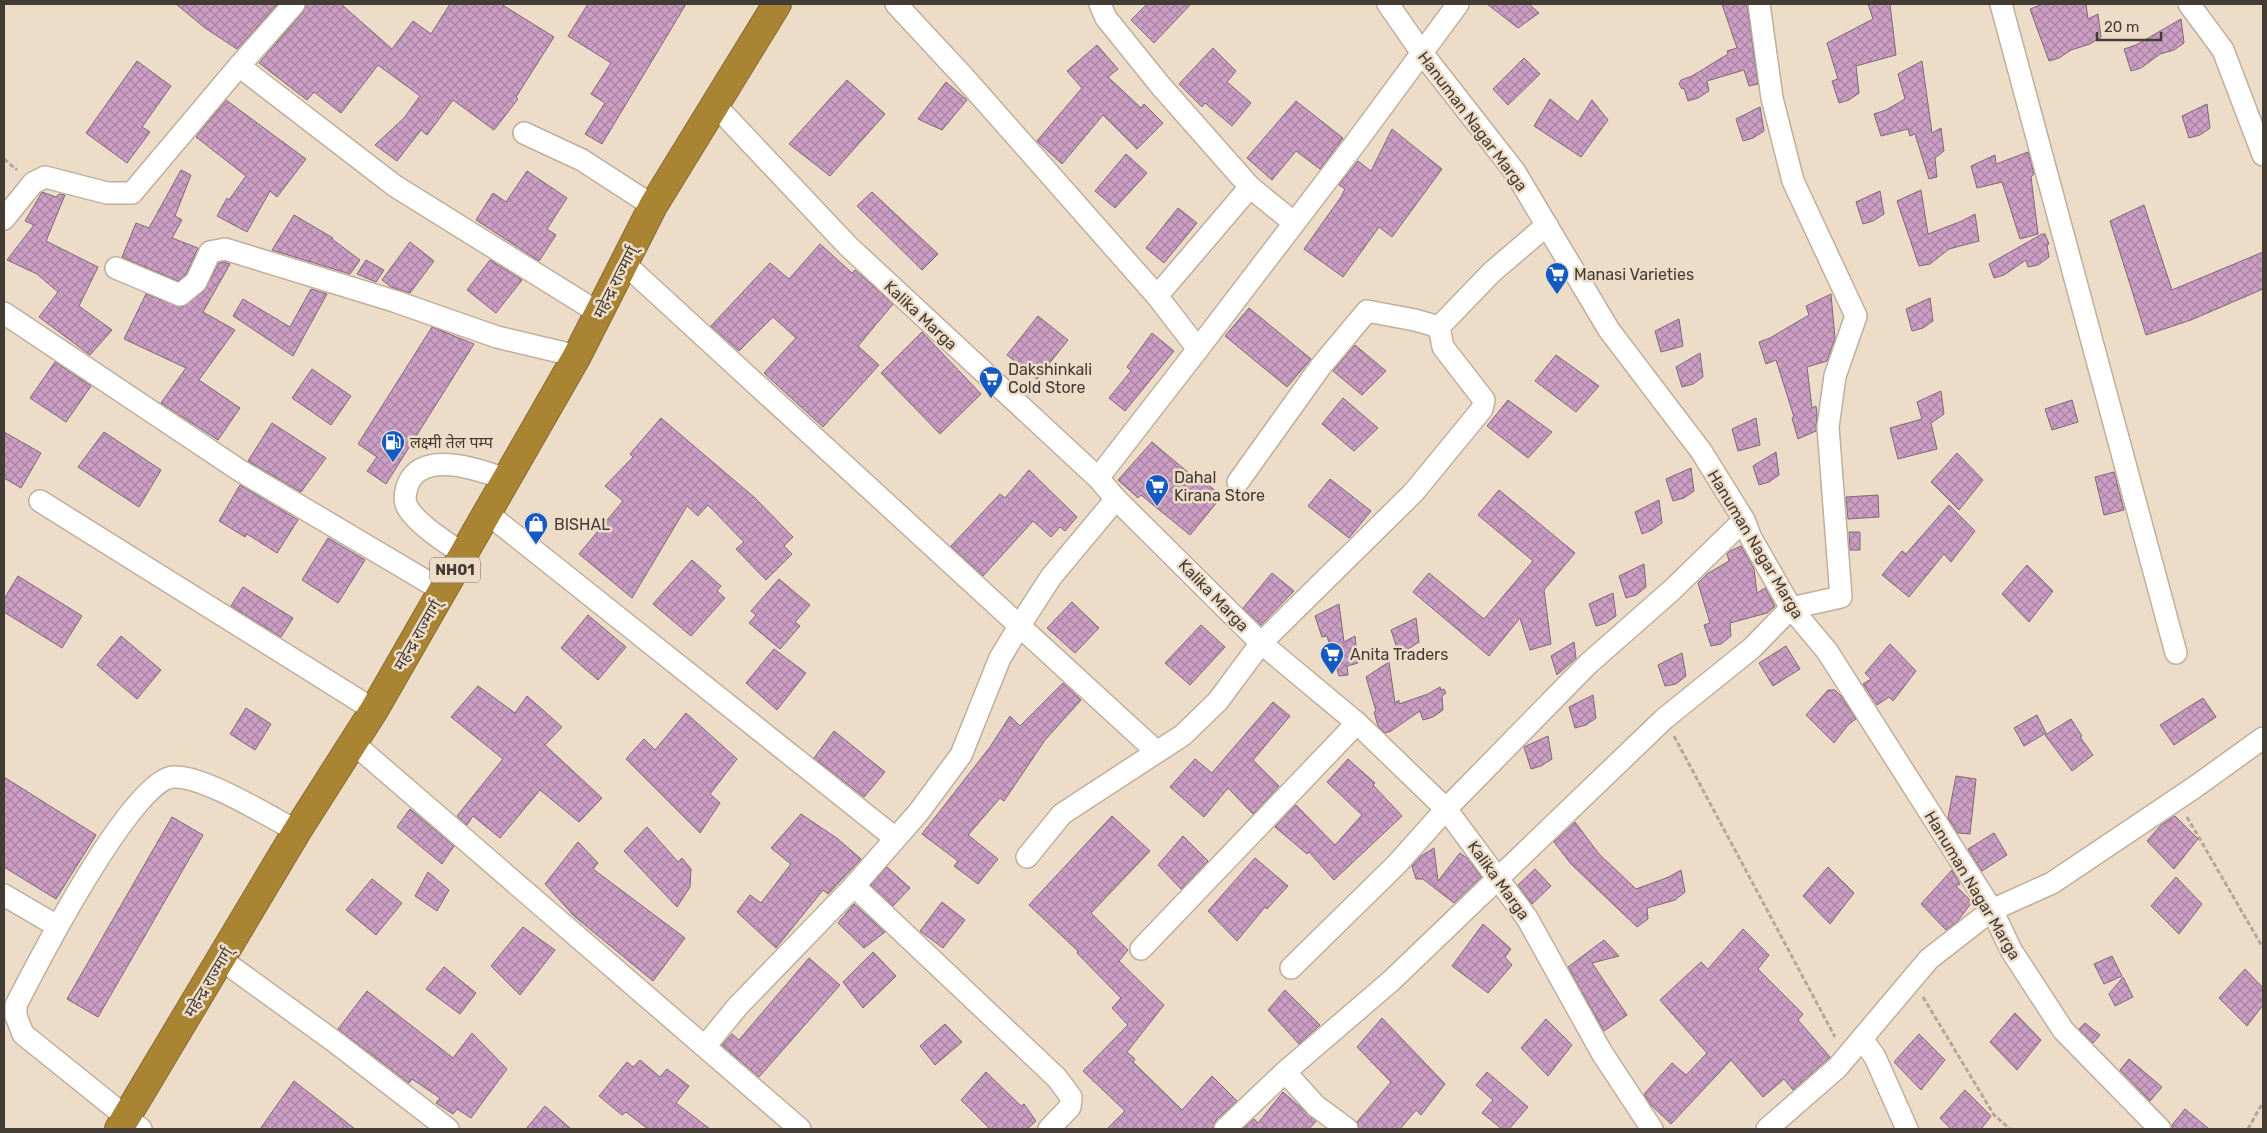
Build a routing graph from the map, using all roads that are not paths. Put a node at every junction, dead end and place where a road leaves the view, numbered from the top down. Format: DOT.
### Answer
graph roads {
  1 [pos="294,4"];
  2 [pos="777,4"];
  3 [pos="896,4"];
  4 [pos="1100,4"];
  5 [pos="1388,4"];
  6 [pos="1458,4"];
  7 [pos="1759,4"];
  8 [pos="2001,4"];
  9 [pos="2189,4"];
  10 [pos="1422,53"];
  11 [pos="239,66"];
  12 [pos="716,106"];
  13 [pos="524,133"];
  14 [pos="2263,155"];
  15 [pos="1250,187"];
  16 [pos="653,206"];
  17 [pos="4,219"];
  18 [pos="1293,222"];
  19 [pos="1547,225"];
  20 [pos="624,263"];
  21 [pos="116,268"];
  22 [pos="1158,296"];
  23 [pos="4,313"];
  24 [pos="598,313"];
  25 [pos="1439,328"];
  26 [pos="1198,349"];
  27 [pos="577,356"];
  28 [pos="1098,478"];
  29 [pos="505,479"];
  30 [pos="1238,482"];
  31 [pos="1116,499"];
  32 [pos="40,501"];
  33 [pos="487,513"];
  34 [pos="1744,520"];
  35 [pos="464,554"];
  36 [pos="443,591"];
  37 [pos="1791,608"];
  38 [pos="1020,625"];
  39 [pos="1261,643"];
  40 [pos="2176,653"];
  41 [pos="374,710"];
  42 [pos="1357,723"];
  43 [pos="2263,738"];
  44 [pos="352,742"];
  45 [pos="1157,752"];
  46 [pos="1446,809"];
  47 [pos="297,831"];
  48 [pos="895,838"];
  49 [pos="1027,857"];
  50 [pos="1498,878"];
  51 [pos="854,886"];
  52 [pos="4,895"];
  53 [pos="1992,910"];
  54 [pos="57,926"];
  55 [pos="1141,949"];
  56 [pos="222,960"];
  57 [pos="1291,968"];
  58 [pos="1862,1038"];
  59 [pos="706,1045"];
  60 [pos="1285,1072"];
  61 [pos="129,1126"];
  62 [pos="436,1126"];
  63 [pos="800,1129"];
  64 [pos="1049,1129"];
  65 [pos="1225,1129"];
  66 [pos="1347,1129"];
  67 [pos="1652,1129"];
  68 [pos="1767,1129"];
  69 [pos="1907,1129"];
  70 [pos="2160,1129"];
  1 -- 11 [label="street"];
  2 -- 12 [label="highway, महेन्द्र राज्मार्ग् / NH01"];
  3 -- 22 [label="street"];
  4 -- 15 [label="street"];
  5 -- 10 [label="street, Hanuman Nagar Marga"];
  6 -- 10 [label="street"];
  7 -- 37 [label="street"];
  8 -- 40 [label="street"];
  9 -- 14 [label="street"];
  10 -- 18 [label="street"];
  10 -- 19 [label="street, Hanuman Nagar Marga"];
  11 -- 17 [label="street"];
  11 -- 24 [label="street"];
  12 -- 16 [label="highway, महेन्द्र राज्मार्ग् / NH01"];
  12 -- 28 [label="street, Kalika Marga"];
  13 -- 16 [label="street"];
  15 -- 18 [label="street"];
  15 -- 22 [label="street"];
  16 -- 20 [label="highway, महेन्द्र राज्मार्ग् / NH01"];
  18 -- 26 [label="street"];
  19 -- 25 [label="street"];
  19 -- 34 [label="street, Hanuman Nagar Marga"];
  20 -- 24 [label="highway, महेन्द्र राज्मार्ग् / NH01"];
  20 -- 38 [label="street"];
  21 -- 27 [label="street"];
  22 -- 26 [label="street"];
  23 -- 36 [label="street"];
  24 -- 27 [label="highway, महेन्द्र राज्मार्ग् / NH01"];
  25 -- 30 [label="street"];
  25 -- 39 [label="street"];
  26 -- 28 [label="street"];
  27 -- 29 [label="highway, महेन्द्र राज्मार्ग् / NH01"];
  28 -- 31 [label="street, Kalika Marga"];
  29 -- 33 [label="highway, महेन्द्र राज्मार्ग् / NH01"];
  29 -- 35 [label="street"];
  31 -- 38 [label="street"];
  31 -- 39 [label="street, Kalika Marga"];
  32 -- 41 [label="street"];
  33 -- 35 [label="highway, महेन्द्र राज्मार्ग् / NH01"];
  33 -- 48 [label="street"];
  34 -- 37 [label="street, Hanuman Nagar Marga"];
  34 -- 46 [label="street"];
  35 -- 36 [label="highway, महेन्द्र राज्मार्ग् / NH01"];
  36 -- 41 [label="highway, महेन्द्र राज्मार्ग् / NH01"];
  37 -- 50 [label="street"];
  37 -- 53 [label="street, Hanuman Nagar Marga"];
  38 -- 45 [label="street"];
  38 -- 48 [label="street"];
  39 -- 42 [label="street, Kalika Marga"];
  39 -- 45 [label="street"];
  41 -- 44 [label="highway, महेन्द्र राज्मार्ग् / NH01"];
  42 -- 46 [label="street, Kalika Marga"];
  42 -- 55 [label="street"];
  43 -- 53 [label="street"];
  44 -- 47 [label="highway, महेन्द्र राज्मार्ग् / NH01"];
  44 -- 59 [label="street"];
  45 -- 49 [label="street"];
  46 -- 50 [label="street, Kalika Marga"];
  46 -- 57 [label="street"];
  47 -- 54 [label="street"];
  47 -- 56 [label="highway, महेन्द्र राज्मार्ग् / NH01"];
  48 -- 51 [label="street"];
  50 -- 60 [label="street"];
  50 -- 67 [label="street, Kalika Marga"];
  51 -- 59 [label="street"];
  51 -- 64 [label="street"];
  52 -- 54 [label="street"];
  53 -- 58 [label="street"];
  53 -- 70 [label="street, Hanuman Nagar Marga"];
  54 -- 61 [label="street"];
  56 -- 61 [label="highway, महेन्द्र राज्मार्ग् / NH01"];
  56 -- 62 [label="street"];
  58 -- 68 [label="street"];
  58 -- 69 [label="street"];
  59 -- 63 [label="street"];
  60 -- 65 [label="street"];
  60 -- 66 [label="street"];
}
